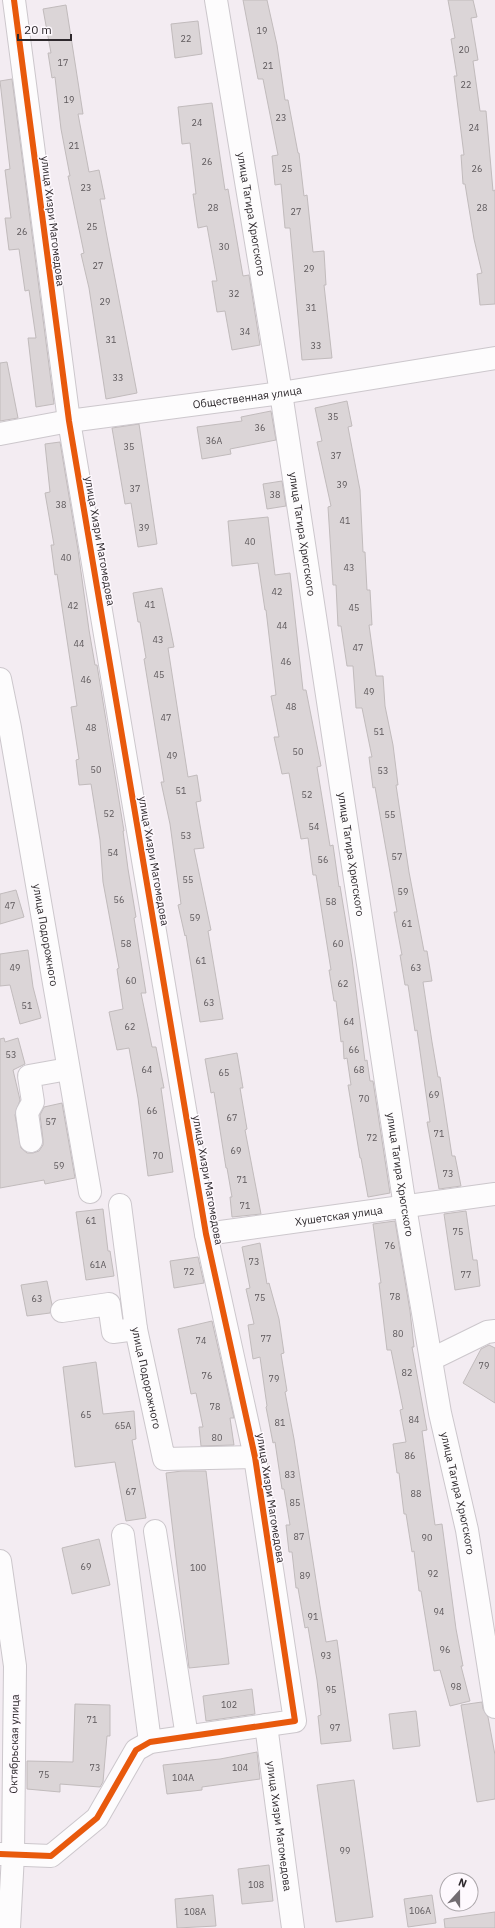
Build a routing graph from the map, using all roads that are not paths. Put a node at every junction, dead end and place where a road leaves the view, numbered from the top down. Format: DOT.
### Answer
graph roads {
  1 [pos="14,0"];
  2 [pos="216,0"];
  3 [pos="495,358"];
  4 [pos="281,393"];
  5 [pos="69,421"];
  6 [pos="0,434"];
  7 [pos="0,679"];
  8 [pos="68,1069"];
  9 [pos="31,1141"];
  10 [pos="90,1192"];
  11 [pos="495,1194"];
  12 [pos="120,1205"];
  13 [pos="405,1207"];
  14 [pos="206,1234"];
  15 [pos="62,1311"];
  16 [pos="136,1329"];
  17 [pos="495,1331"];
  18 [pos="432,1359"];
  19 [pos="255,1457"];
  20 [pos="155,1531"];
  21 [pos="123,1535"];
  22 [pos="0,1561"];
  23 [pos="495,1707"];
  24 [pos="266,1725"];
  25 [pos="187,1737"];
  26 [pos="150,1742"];
  27 [pos="6,1855"];
  28 [pos="9,1928"];
  29 [pos="293,1928"];
  1 -- 5 [label="street, улица Хизри Магомедова"];
  2 -- 4 [label="street, улица Тагира Хрюгского"];
  3 -- 4 [label="street, Общественная улица"];
  4 -- 5 [label="street, Общественная улица"];
  4 -- 13 [label="street, улица Тагира Хрюгского"];
  5 -- 6 [label="street, Общественная улица"];
  5 -- 14 [label="street, улица Хизри Магомедова"];
  7 -- 8 [label="street, улица Подорожного"];
  8 -- 9 [label="street"];
  8 -- 10 [label="street, улица Подорожного"];
  11 -- 13 [label="street, Хушетская улица"];
  12 -- 16 [label="street, улица Подорожного"];
  13 -- 14 [label="street, Хушетская улица"];
  13 -- 18 [label="street, улица Тагира Хрюгского"];
  14 -- 19 [label="street, улица Хизри Магомедова"];
  15 -- 16 [label="street"];
  16 -- 19 [label="street, улица Подорожного"];
  17 -- 18 [label="street"];
  18 -- 23 [label="street, улица Тагира Хрюгского"];
  19 -- 24 [label="street, улица Хизри Магомедова"];
  20 -- 25 [label="street"];
  21 -- 26 [label="street"];
  22 -- 27 [label="street, Октябрьская улица"];
  24 -- 25 [label="street"];
  24 -- 29 [label="street, улица Хизри Магомедова"];
  25 -- 26 [label="street"];
  26 -- 27 [label="street"];
  27 -- 28 [label="street, Октябрьская улица"];
}
